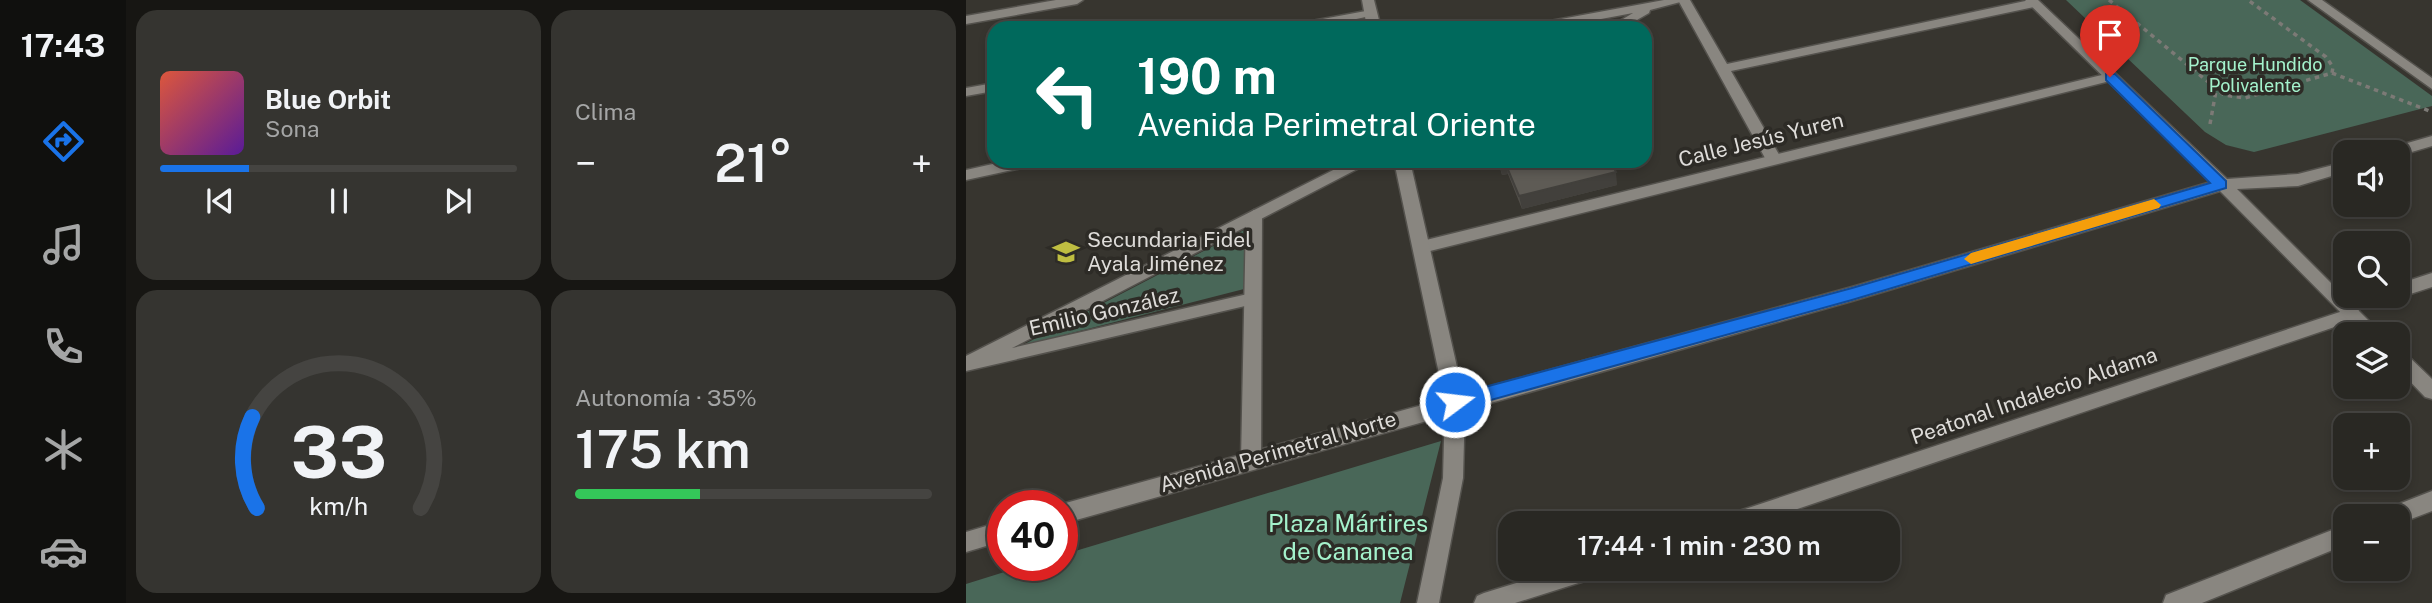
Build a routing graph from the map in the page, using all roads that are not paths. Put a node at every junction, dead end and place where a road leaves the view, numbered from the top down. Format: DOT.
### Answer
graph roads {
  1 [pos="1077,0"];
  2 [pos="1683,0"];
  3 [pos="2314,0"];
  4 [pos="2032,2"];
  5 [pos="1656,5"];
  6 [pos="1370,7"];
  7 [pos="966,20"];
  8 [pos="1321,21"];
  9 [pos="1571,21"];
  10 [pos="1627,21"];
  11 [pos="1722,69"];
  12 [pos="2110,77"];
  13 [pos="2432,85"];
  14 [pos="987,88"];
  15 [pos="966,92"];
  16 [pos="2432,141"];
  17 [pos="2410,148"];
  18 [pos="1773,159"];
  19 [pos="998,168"];
  20 [pos="1348,168"];
  21 [pos="1404,168"];
  22 [pos="2333,170"];
  23 [pos="966,175"];
  24 [pos="2221,185"];
  25 [pos="1254,216"];
  26 [pos="1422,247"];
  27 [pos="2432,280"];
  28 [pos="2410,287"];
  29 [pos="1252,299"];
  30 [pos="2352,314"];
  31 [pos="2360,322"];
  32 [pos="966,365"];
  33 [pos="2410,370"];
  34 [pos="2432,391"];
  35 [pos="1455,402"];
  36 [pos="1251,460"];
  37 [pos="2432,501"];
  38 [pos="1078,509"];
  39 [pos="2410,509"];
  40 [pos="1766,511"];
  41 [pos="987,536"];
  42 [pos="2333,540"];
  43 [pos="966,542"];
  44 [pos="1553,581"];
  45 [pos="1428,603"];
  46 [pos="1484,603"];
  47 [pos="2174,603"];
  1 -- 7 [label="street"];
  2 -- 5 [label="lane"];
  2 -- 11 [label="street"];
  3 -- 13 [label="street"];
  4 -- 11 [label="street"];
  4 -- 12 [label="street"];
  5 -- 9 [label="lane"];
  5 -- 10 [label="lane"];
  6 -- 8 [label="lane"];
  11 -- 18 [label="street"];
  12 -- 18 [label="lane, Calle Jesús Yuren"];
  12 -- 24 [label="street"];
  14 -- 15 [label="lane"];
  16 -- 17 [label="street"];
  18 -- 26 [label="lane, Calle Jesús Yuren"];
  19 -- 23 [label="street"];
  20 -- 25 [label="lane"];
  21 -- 26 [label="street"];
  22 -- 24 [label="street, Avenida Perimetral Norte"];
  24 -- 30 [label="street"];
  24 -- 35 [label="street, Avenida Perimetral Norte"];
  25 -- 29 [label="street"];
  25 -- 32 [label="lane"];
  26 -- 35 [label="street"];
  27 -- 28 [label="street"];
  29 -- 32 [label="lane, Emilio González"];
  29 -- 36 [label="street"];
  30 -- 31 [label="street"];
  30 -- 40 [label="lane, Peatonal Indalecio Aldama"];
  33 -- 34 [label="street"];
  35 -- 36 [label="street, Avenida Perimetral Norte"];
  35 -- 45 [label="street"];
  36 -- 38 [label="street, Avenida Perimetral Norte"];
  37 -- 39 [label="street"];
  41 -- 43 [label="street"];
  42 -- 47 [label="street"];
  44 -- 46 [label="lane"];
}
